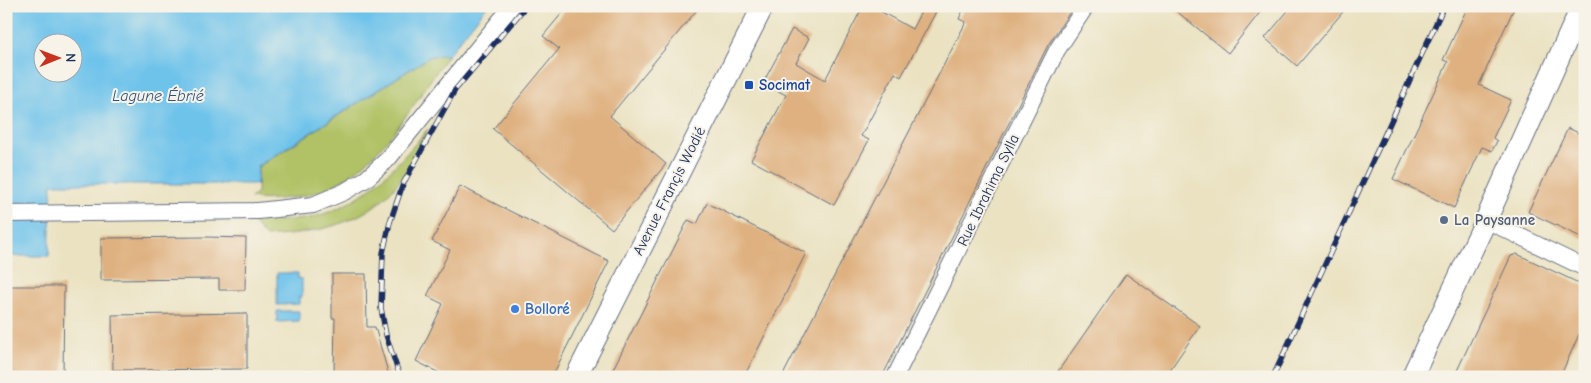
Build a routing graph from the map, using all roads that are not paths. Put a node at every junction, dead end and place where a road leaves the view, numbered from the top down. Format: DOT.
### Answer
graph roads {
  1 [pos="512,6"];
  2 [pos="763,6"];
  3 [pos="1086,6"];
  4 [pos="1582,6"];
  5 [pos="6,214"];
  6 [pos="1486,220"];
  7 [pos="1585,268"];
  8 [pos="576,377"];
  9 [pos="895,377"];
  10 [pos="1412,377"];
  1 -- 5 [label="street"];
  2 -- 8 [label="main road, Avenue Françis Wodié"];
  3 -- 9 [label="street, Rue Ibrahima Sylla"];
  4 -- 6 [label="main road"];
  6 -- 7 [label="street"];
  6 -- 10 [label="main road"];
}
